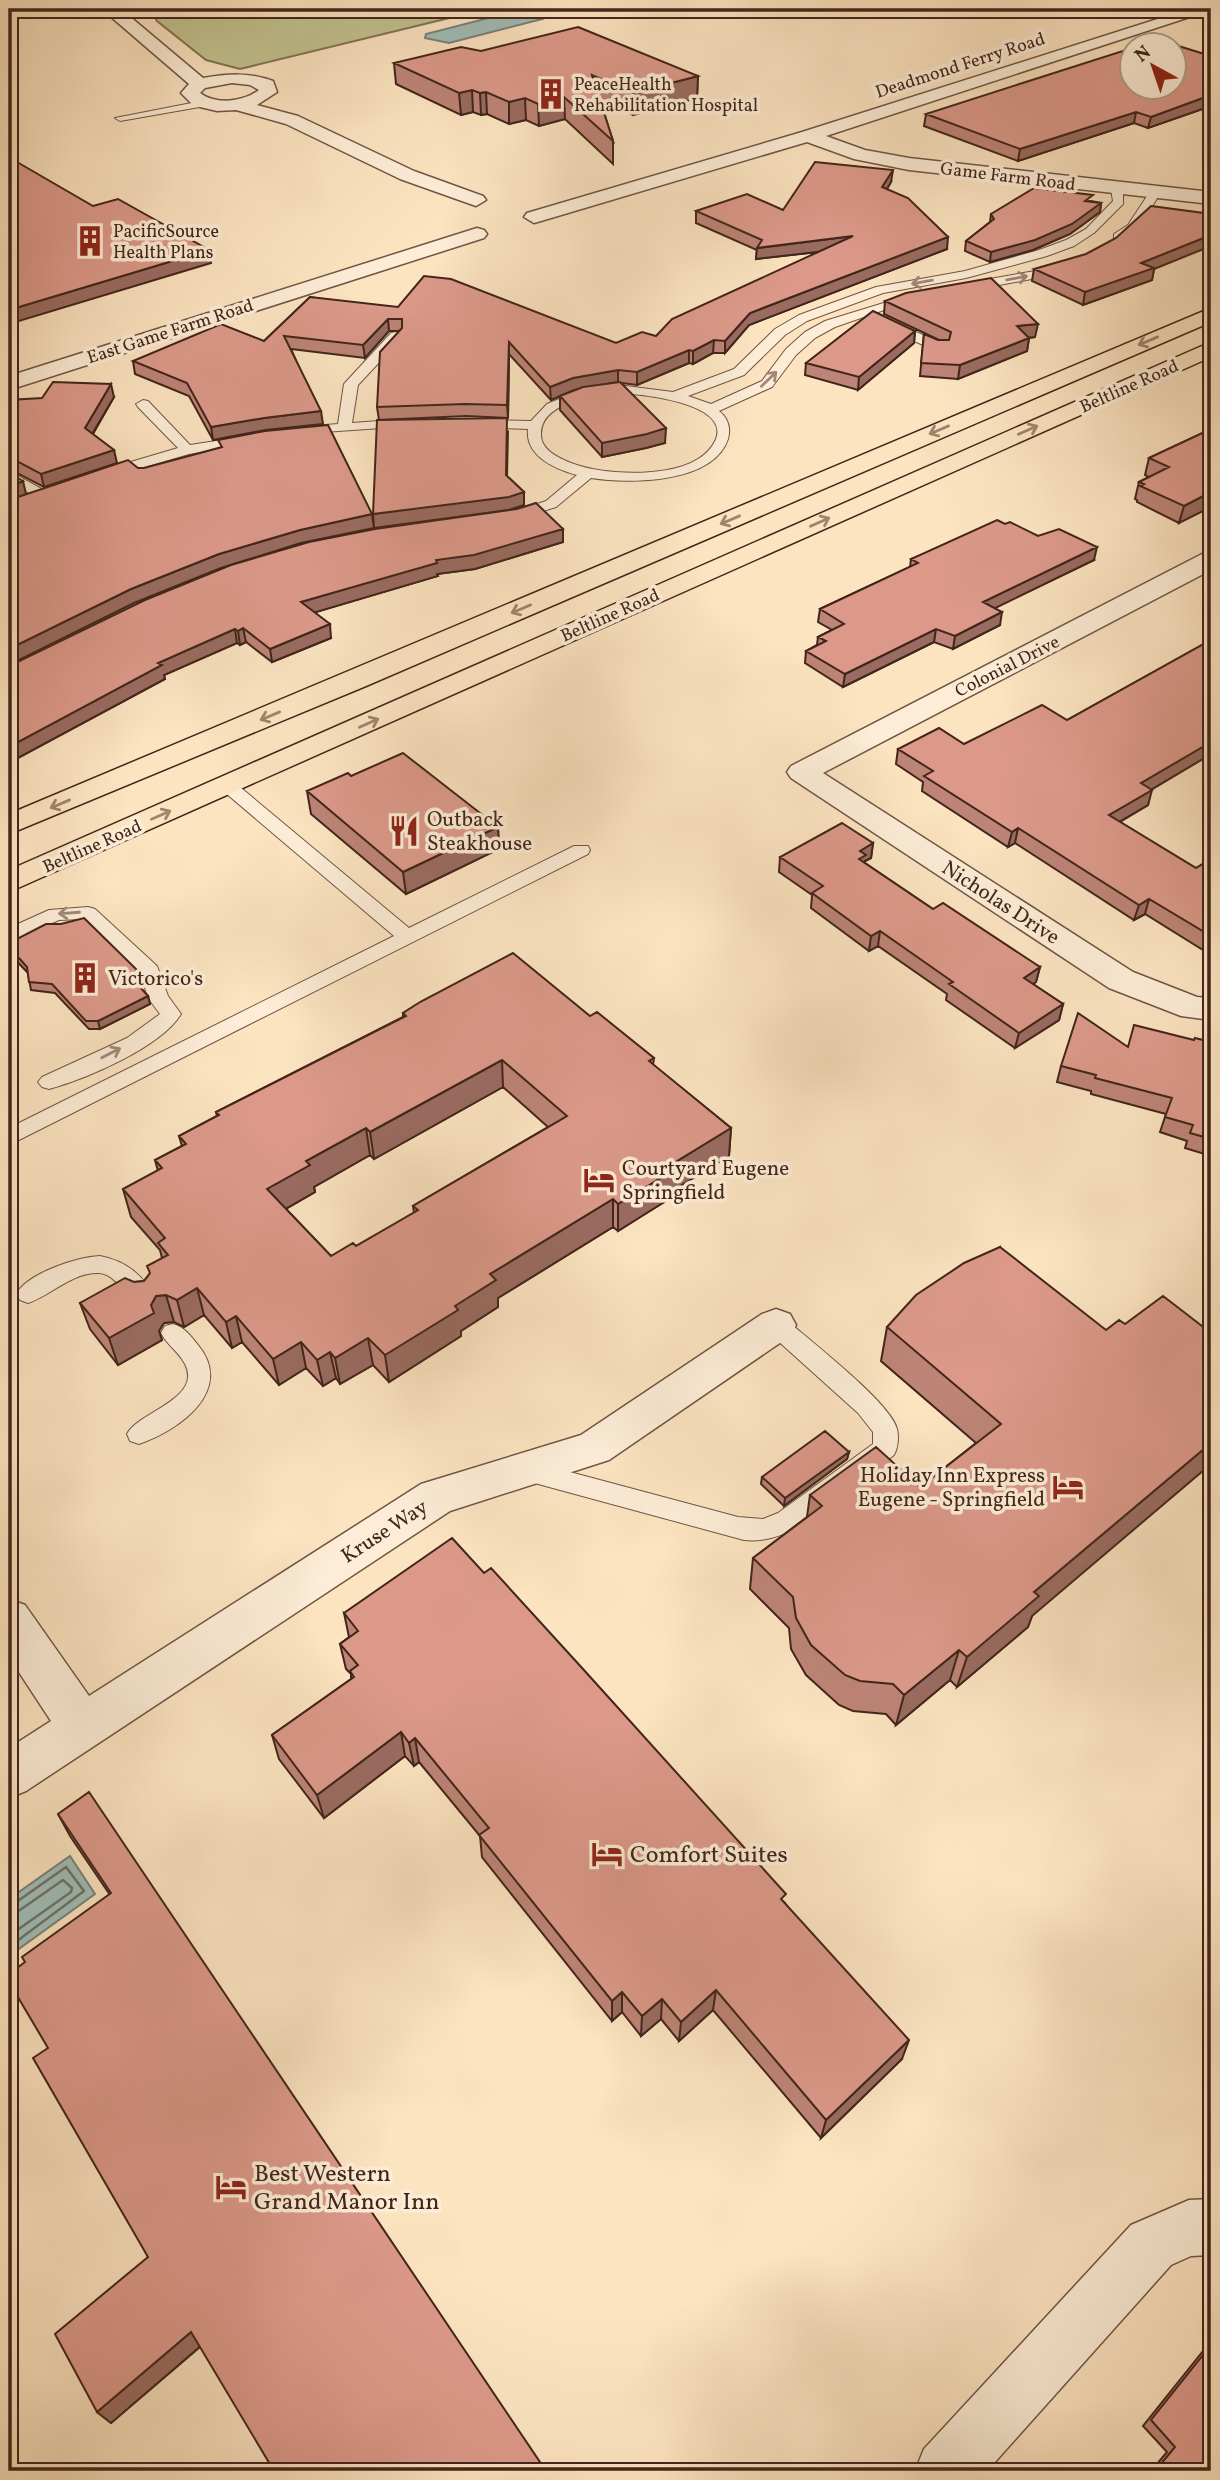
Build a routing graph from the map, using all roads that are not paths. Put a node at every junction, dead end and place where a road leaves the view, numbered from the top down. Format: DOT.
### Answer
graph roads {
  1 [pos="1204,9"];
  2 [pos="112,10"];
  3 [pos="176,62"];
  4 [pos="221,79"];
  5 [pos="199,94"];
  6 [pos="264,96"];
  7 [pos="234,104"];
  8 [pos="292,120"];
  9 [pos="808,136"];
  10 [pos="407,175"];
  11 [pos="1117,189"];
  12 [pos="1155,192"];
  13 [pos="1211,198"];
  14 [pos="476,200"];
  15 [pos="501,200"];
  16 [pos="449,216"];
  17 [pos="516,230"];
  18 [pos="1106,246"];
  19 [pos="1080,260"];
  20 [pos="331,280"];
  21 [pos="843,303"];
  22 [pos="862,313"];
  23 [pos="1211,314"];
  24 [pos="396,336"];
  25 [pos="942,348"];
  26 [pos="1211,349"];
  27 [pos="9,383"];
  28 [pos="677,395"];
  29 [pos="143,404"];
  30 [pos="709,410"];
  31 [pos="421,423"];
  32 [pos="461,423"];
  33 [pos="534,425"];
  34 [pos="345,426"];
  35 [pos="283,433"];
  36 [pos="256,438"];
  37 [pos="187,450"];
  38 [pos="588,473"];
  39 [pos="9,475"];
  40 [pos="96,477"];
  41 [pos="47,493"];
  42 [pos="20,504"];
  43 [pos="499,519"];
  44 [pos="1211,560"];
  45 [pos="802,772"];
  46 [pos="228,786"];
  47 [pos="9,825"];
  48 [pos="581,850"];
  49 [pos="9,882"];
  50 [pos="9,936"];
  51 [pos="407,937"];
  52 [pos="1211,1009"];
  53 [pos="49,1082"];
  54 [pos="9,1137"];
  55 [pos="28,1294"];
  56 [pos="144,1299"];
  57 [pos="776,1325"];
  58 [pos="173,1333"];
  59 [pos="139,1434"];
  60 [pos="523,1470"];
  61 [pos="9,1619"];
  62 [pos="82,1726"];
  63 [pos="9,1775"];
  64 [pos="1211,2227"];
  65 [pos="946,2471"];
  1 -- 9 [label="street, Deadmond Ferry Road"];
  2 -- 3 [label="street"];
  3 -- 4 [label="street"];
  3 -- 5 [label="street"];
  4 -- 5 [label="street"];
  4 -- 6 [label="street"];
  5 -- 5 [label="lane"];
  5 -- 7 [label="street"];
  6 -- 7 [label="street"];
  6 -- 8 [label="street"];
  7 -- 8 [label="street"];
  8 -- 10 [label="street"];
  9 -- 11 [label="street, Game Farm Road"];
  9 -- 17 [label="street, Deadmond Ferry Road"];
  10 -- 14 [label="street"];
  10 -- 16 [label="street"];
  11 -- 12 [label="street, Game Farm Road"];
  11 -- 21 [label="lane, one-way"];
  12 -- 13 [label="street, Game Farm Road"];
  12 -- 18 [label="lane"];
  14 -- 15 [label="street"];
  14 -- 16 [label="street"];
  16 -- 20 [label="street, East Game Farm Road"];
  16 -- 20 [label="street, East Game Farm Road"];
  22 -- 19 [label="lane, one-way"];
  20 -- 27 [label="street, East Game Farm Road"];
  21 -- 22 [label="lane"];
  21 -- 28 [label="lane"];
  22 -- 25 [label="lane"];
  30 -- 22 [label="lane, one-way"];
  23 -- 47 [label="main road, Beltline Road, one-way"];
  24 -- 34 [label="lane"];
  46 -- 26 [label="main road, Beltline Road, one-way"];
  28 -- 30 [label="lane"];
  28 -- 33 [label="lane"];
  29 -- 37 [label="lane"];
  30 -- 38 [label="lane"];
  31 -- 34 [label="lane"];
  32 -- 33 [label="lane"];
  33 -- 38 [label="lane"];
  34 -- 35 [label="lane"];
  36 -- 37 [label="lane"];
  37 -- 40 [label="lane"];
  38 -- 43 [label="lane"];
  39 -- 41 [label="lane"];
  41 -- 42 [label="lane"];
  44 -- 45 [label="street, Colonial Drive"];
  45 -- 52 [label="street, Nicholas Drive"];
  49 -- 46 [label="main road, Beltline Road, one-way"];
  46 -- 51 [label="lane"];
  48 -- 51 [label="lane"];
  53 -- 50 [label="lane, one-way"];
  51 -- 54 [label="lane"];
  55 -- 56 [label="lane"];
  57 -- 60 [label="street, Kruse Way"];
  57 -- 60 [label="lane"];
  58 -- 59 [label="lane"];
  60 -- 62 [label="street, Kruse Way"];
  61 -- 62 [label="street"];
  62 -- 63 [label="street, Kruse Way"];
  64 -- 65 [label="street"];
}
